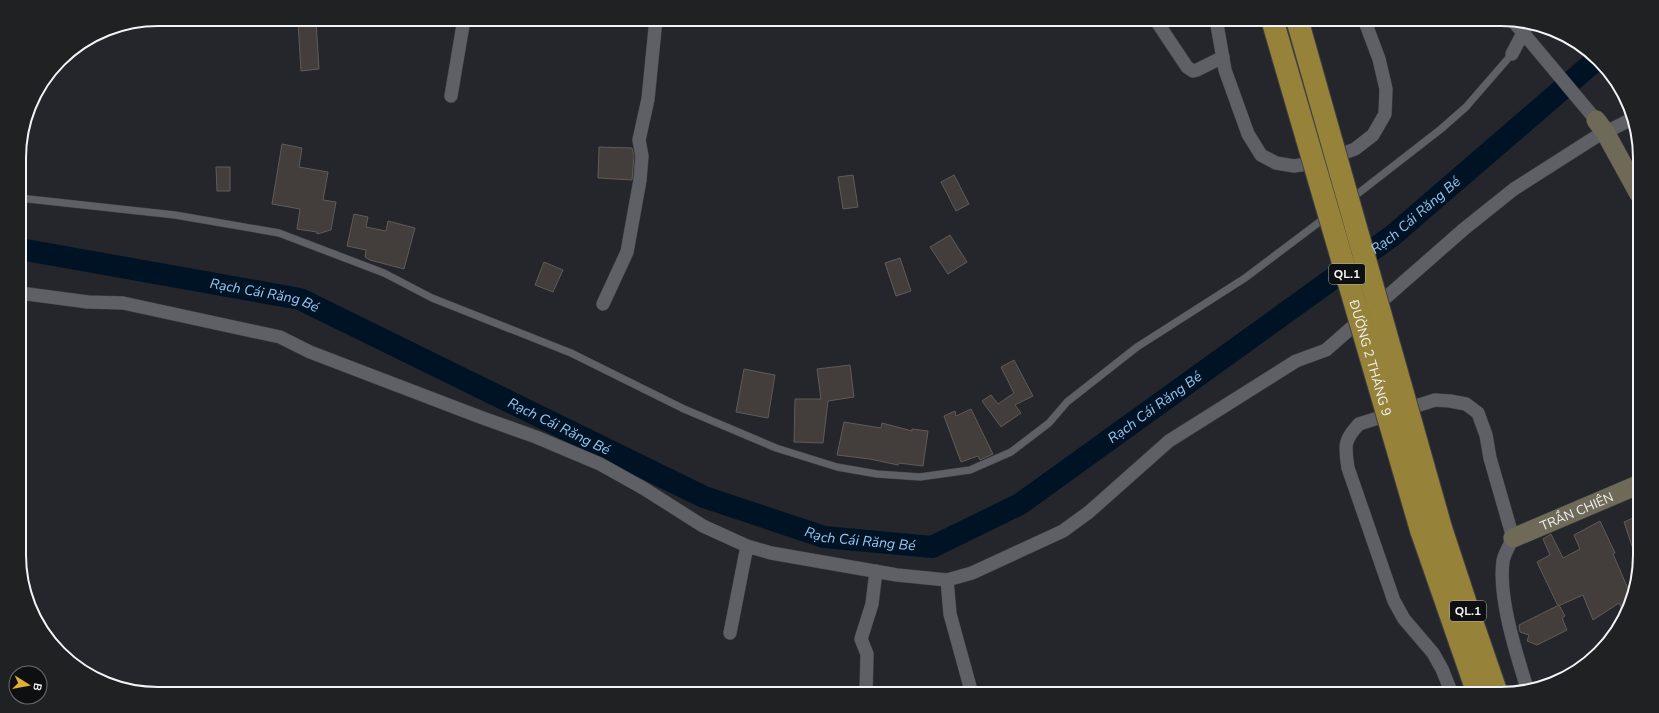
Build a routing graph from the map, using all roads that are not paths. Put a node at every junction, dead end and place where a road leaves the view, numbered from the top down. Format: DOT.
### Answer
graph roads {
  1 [pos="463,26"];
  2 [pos="655,26"];
  3 [pos="1160,26"];
  4 [pos="1217,26"];
  5 [pos="1274,26"];
  6 [pos="1299,26"];
  7 [pos="1367,26"];
  8 [pos="1525,29"];
  9 [pos="1512,54"];
  10 [pos="1223,57"];
  11 [pos="451,96"];
  12 [pos="1627,121"];
  13 [pos="1600,126"];
  14 [pos="1633,184"];
  15 [pos="26,199"];
  16 [pos="26,294"];
  17 [pos="603,304"];
  18 [pos="1633,487"];
  19 [pos="1431,529"];
  20 [pos="1513,538"];
  21 [pos="747,546"];
  22 [pos="876,571"];
  23 [pos="947,580"];
  24 [pos="730,633"];
  25 [pos="1526,684"];
  26 [pos="866,687"];
  27 [pos="970,687"];
  28 [pos="1449,687"];
  29 [pos="1476,687"];
  30 [pos="1495,687"];
  1 -- 11 [label="street"];
  2 -- 17 [label="street"];
  3 -- 10 [label="street"];
  4 -- 10 [label="street"];
  5 -- 19 [label="highway, ĐƯỜNG 2 THÁNG 9 / QL.1, bridge"];
  6 -- 19 [label="highway, ĐƯỜNG 2 THÁNG 9 / QL.1, bridge"];
  7 -- 10 [label="street"];
  8 -- 9 [label="street"];
  8 -- 13 [label="street"];
  9 -- 15 [label="lane"];
  12 -- 13 [label="street"];
  13 -- 14 [label="street"];
  13 -- 23 [label="street"];
  16 -- 21 [label="street"];
  18 -- 20 [label="street, TRẦN CHIÊN"];
  19 -- 29 [label="highway, ĐƯỜNG 2 THÁNG 9 / QL.1"];
  19 -- 30 [label="highway, ĐƯỜNG 2 THÁNG 9 / QL.1"];
  20 -- 25 [label="street"];
  20 -- 28 [label="street"];
  21 -- 22 [label="street"];
  21 -- 24 [label="street"];
  22 -- 23 [label="street"];
  22 -- 26 [label="street"];
  23 -- 27 [label="street"];
}
